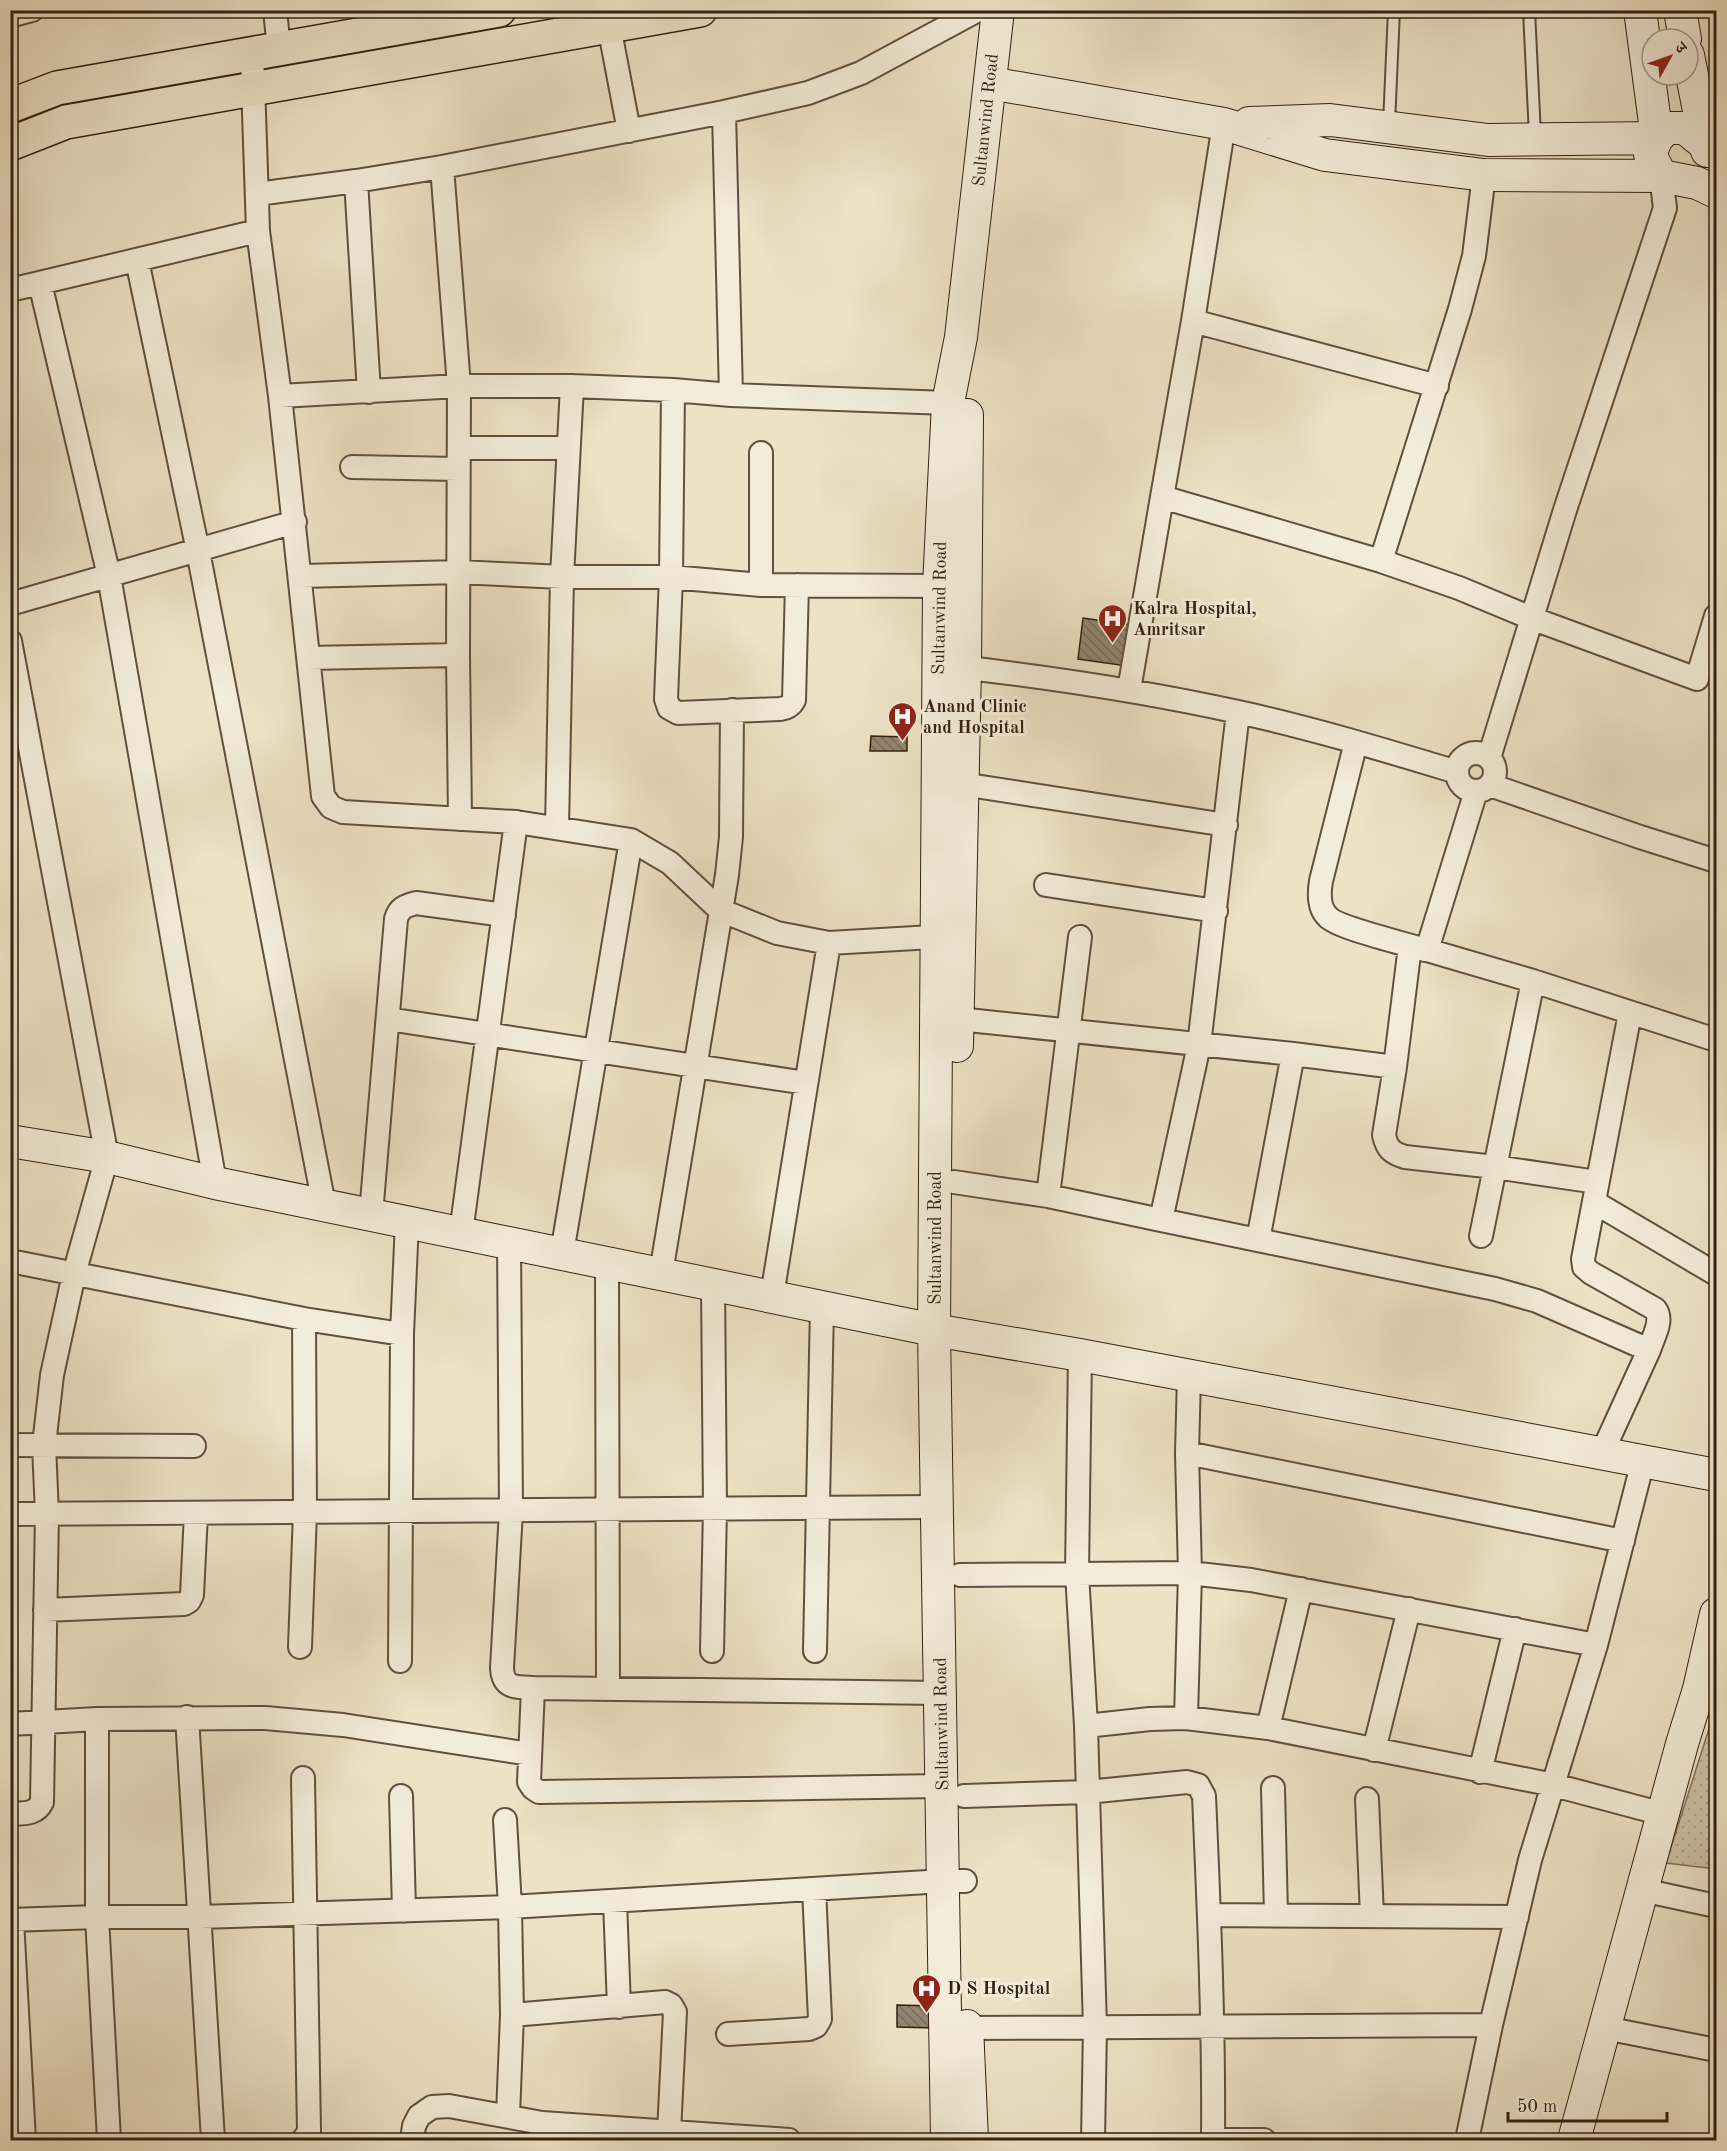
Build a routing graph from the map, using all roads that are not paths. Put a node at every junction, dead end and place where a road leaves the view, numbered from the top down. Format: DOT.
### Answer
graph roads {
  1 [pos="32,10"];
  2 [pos="275,10"];
  3 [pos="499,10"];
  4 [pos="700,10"];
  5 [pos="978,10"];
  6 [pos="998,10"];
  7 [pos="1394,10"];
  8 [pos="1530,10"];
  9 [pos="1640,10"];
  10 [pos="1680,10"];
  11 [pos="10,16"];
  12 [pos="609,26"];
  13 [pos="1683,27"];
  14 [pos="266,52"];
  15 [pos="990,83"];
  16 [pos="1693,87"];
  17 [pos="254,89"];
  18 [pos="10,106"];
  19 [pos="724,112"];
  20 [pos="1224,124"];
  21 [pos="1389,128"];
  22 [pos="628,131"];
  23 [pos="1658,138"];
  24 [pos="1535,139"];
  25 [pos="10,144"];
  26 [pos="1712,148"];
  27 [pos="442,167"];
  28 [pos="1484,175"];
  29 [pos="1661,176"];
  30 [pos="356,181"];
  31 [pos="1706,187"];
  32 [pos="257,194"];
  33 [pos="1665,208"];
  34 [pos="258,231"];
  35 [pos="137,260"];
  36 [pos="40,283"];
  37 [pos="10,290"];
  38 [pos="1193,321"];
  39 [pos="961,337"];
  40 [pos="459,386"];
  41 [pos="572,386"];
  42 [pos="1437,386"];
  43 [pos="673,390"];
  44 [pos="369,392"];
  45 [pos="731,395"];
  46 [pos="280,396"];
  47 [pos="948,403"];
  48 [pos="568,448"];
  49 [pos="761,453"];
  50 [pos="458,459"];
  51 [pos="352,467"];
  52 [pos="1162,497"];
  53 [pos="295,522"];
  54 [pos="198,550"];
  55 [pos="1381,561"];
  56 [pos="459,572"];
  57 [pos="109,576"];
  58 [pos="301,576"];
  59 [pos="562,577"];
  60 [pos="671,578"];
  61 [pos="761,585"];
  62 [pos="797,585"];
  63 [pos="939,586"];
  64 [pos="10,604"];
  65 [pos="1716,615"];
  66 [pos="1531,618"];
  67 [pos="10,641"];
  68 [pos="458,655"];
  69 [pos="309,658"];
  70 [pos="951,666"];
  71 [pos="1707,682"];
  72 [pos="1129,690"];
  73 [pos="732,710"];
  74 [pos="1238,712"];
  75 [pos="1356,742"];
  76 [pos="1489,758"];
  77 [pos="1456,772"];
  78 [pos="962,784"];
  79 [pos="1483,788"];
  80 [pos="460,819"];
  81 [pos="516,822"];
  82 [pos="1226,825"];
  83 [pos="557,827"];
  84 [pos="631,840"];
  85 [pos="1716,861"];
  86 [pos="1046,885"];
  87 [pos="720,910"];
  88 [pos="1216,910"];
  89 [pos="504,915"];
  90 [pos="948,937"];
  91 [pos="1080,937"];
  92 [pos="829,943"];
  93 [pos="1419,948"];
  94 [pos="1533,981"];
  95 [pos="1630,1013"];
  96 [pos="388,1019"];
  97 [pos="958,1020"];
  98 [pos="1070,1032"];
  99 [pos="488,1034"];
  100 [pos="1716,1040"];
  101 [pos="1199,1045"];
  102 [pos="596,1050"];
  103 [pos="1293,1054"];
  104 [pos="694,1067"];
  105 [pos="1395,1067"];
  106 [pos="806,1083"];
  107 [pos="10,1141"];
  108 [pos="107,1157"];
  109 [pos="1495,1167"];
  110 [pos="954,1182"];
  111 [pos="215,1183"];
  112 [pos="1596,1192"];
  113 [pos="1047,1196"];
  114 [pos="324,1205"];
  115 [pos="371,1214"];
  116 [pos="1161,1220"];
  117 [pos="407,1222"];
  118 [pos="461,1233"];
  119 [pos="1481,1236"];
  120 [pos="1258,1240"];
  121 [pos="509,1242"];
  122 [pos="562,1253"];
  123 [pos="10,1261"];
  124 [pos="607,1264"];
  125 [pos="661,1273"];
  126 [pos="74,1274"];
  127 [pos="1716,1274"];
  128 [pos="713,1284"];
  129 [pos="772,1296"];
  130 [pos="822,1306"];
  131 [pos="304,1319"];
  132 [pos="945,1332"];
  133 [pos="402,1334"];
  134 [pos="1648,1350"];
  135 [pos="1080,1355"];
  136 [pos="1189,1376"];
  137 [pos="10,1445"];
  138 [pos="44,1445"];
  139 [pos="194,1446"];
  140 [pos="1187,1453"];
  141 [pos="1602,1453"];
  142 [pos="1643,1461"];
  143 [pos="1716,1475"];
  144 [pos="938,1507"];
  145 [pos="818,1508"];
  146 [pos="715,1509"];
  147 [pos="511,1510"];
  148 [pos="609,1510"];
  149 [pos="305,1512"];
  150 [pos="400,1512"];
  151 [pos="196,1513"];
  152 [pos="10,1514"];
  153 [pos="47,1514"];
  154 [pos="1623,1541"];
  155 [pos="1077,1573"];
  156 [pos="1190,1573"];
  157 [pos="960,1575"];
  158 [pos="1301,1589"];
  159 [pos="1410,1609"];
  160 [pos="45,1610"];
  161 [pos="1716,1614"];
  162 [pos="1515,1629"];
  163 [pos="1596,1645"];
  164 [pos="300,1647"];
  165 [pos="712,1651"];
  166 [pos="815,1651"];
  167 [pos="400,1661"];
  168 [pos="532,1688"];
  169 [pos="608,1689"];
  170 [pos="1708,1691"];
  171 [pos="941,1693"];
  172 [pos="187,1717"];
  173 [pos="1186,1718"];
  174 [pos="98,1719"];
  175 [pos="44,1721"];
  176 [pos="10,1724"];
  177 [pos="1086,1726"];
  178 [pos="1268,1728"];
  179 [pos="1374,1750"];
  180 [pos="530,1754"];
  181 [pos="1480,1772"];
  182 [pos="303,1778"];
  183 [pos="1554,1785"];
  184 [pos="1273,1788"];
  185 [pos="953,1791"];
  186 [pos="1087,1792"];
  187 [pos="401,1796"];
  188 [pos="1367,1799"];
  189 [pos="10,1814"];
  190 [pos="1663,1814"];
  191 [pos="506,1820"];
  192 [pos="954,1881"];
  193 [pos="814,1888"];
  194 [pos="1642,1890"];
  195 [pos="615,1900"];
  196 [pos="1716,1906"];
  197 [pos="510,1907"];
  198 [pos="404,1911"];
  199 [pos="304,1913"];
  200 [pos="1209,1915"];
  201 [pos="1276,1915"];
  202 [pos="1372,1916"];
  203 [pos="96,1917"];
  204 [pos="199,1917"];
  205 [pos="1517,1917"];
  206 [pos="11,1920"];
  207 [pos="619,2007"];
  208 [pos="512,2015"];
  209 [pos="1491,2025"];
  210 [pos="1214,2026"];
  211 [pos="1095,2027"];
  212 [pos="967,2028"];
  213 [pos="1605,2028"];
  214 [pos="728,2034"];
  215 [pos="1716,2050"];
  216 [pos="508,2115"];
  217 [pos="541,2132"];
  218 [pos="669,2132"];
  219 [pos="714,2138"];
  220 [pos="24,2140"];
  221 [pos="109,2140"];
  222 [pos="213,2140"];
  223 [pos="303,2140"];
  224 [pos="412,2140"];
  225 [pos="789,2140"];
  226 [pos="947,2140"];
  227 [pos="972,2140"];
  228 [pos="1093,2140"];
  229 [pos="1213,2140"];
  230 [pos="1264,2140"];
  231 [pos="1467,2140"];
  232 [pos="1574,2140"];
  1 -- 11 [label="street"];
  2 -- 14 [label="street"];
  3 -- 14 [label="main road"];
  4 -- 12 [label="main road"];
  5 -- 19 [label="street"];
  6 -- 15 [label="main road, Sultanwind Road"];
  7 -- 21 [label="lane"];
  8 -- 24 [label="lane"];
  9 -- 23 [label="main road"];
  10 -- 13 [label="main road"];
  12 -- 17 [label="main road"];
  12 -- 22 [label="street"];
  14 -- 17 [label="street"];
  14 -- 18 [label="main road"];
  15 -- 20 [label="main road"];
  15 -- 39 [label="main road, Sultanwind Road"];
  16 -- 26 [label="main road"];
  17 -- 25 [label="main road"];
  17 -- 32 [label="street"];
  19 -- 22 [label="street"];
  19 -- 45 [label="street"];
  20 -- 21 [label="main road"];
  20 -- 28 [label="main road"];
  20 -- 38 [label="street"];
  21 -- 24 [label="main road"];
  22 -- 27 [label="street"];
  23 -- 24 [label="main road"];
  23 -- 26 [label="main road"];
  23 -- 29 [label="main road"];
  26 -- 31 [label="main road"];
  27 -- 30 [label="street"];
  27 -- 40 [label="street"];
  28 -- 29 [label="main road"];
  28 -- 42 [label="street"];
  29 -- 31 [label="main road"];
  29 -- 33 [label="street"];
  30 -- 32 [label="street"];
  30 -- 44 [label="street"];
  31 -- 33 [label="street"];
  32 -- 34 [label="street"];
  33 -- 66 [label="street"];
  34 -- 35 [label="street"];
  34 -- 46 [label="street"];
  35 -- 36 [label="street"];
  35 -- 54 [label="street"];
  36 -- 37 [label="street"];
  36 -- 57 [label="street"];
  38 -- 42 [label="street"];
  38 -- 52 [label="street"];
  39 -- 47 [label="main road, Sultanwind Road"];
  39 -- 70 [label="main road, Sultanwind Road"];
  40 -- 41 [label="street"];
  40 -- 44 [label="street"];
  40 -- 50 [label="street"];
  41 -- 43 [label="street"];
  41 -- 48 [label="street"];
  42 -- 55 [label="street"];
  43 -- 45 [label="street"];
  43 -- 60 [label="street"];
  44 -- 46 [label="street"];
  45 -- 47 [label="street"];
  46 -- 53 [label="street"];
  47 -- 63 [label="main road, Sultanwind Road"];
  48 -- 50 [label="street"];
  48 -- 59 [label="street"];
  49 -- 61 [label="street"];
  50 -- 51 [label="street"];
  50 -- 56 [label="street"];
  52 -- 55 [label="street"];
  52 -- 72 [label="street"];
  53 -- 54 [label="street"];
  53 -- 58 [label="street"];
  54 -- 57 [label="street"];
  54 -- 114 [label="street"];
  55 -- 66 [label="street"];
  56 -- 58 [label="street"];
  56 -- 59 [label="street"];
  56 -- 68 [label="street"];
  57 -- 64 [label="street"];
  57 -- 111 [label="street"];
  58 -- 69 [label="street"];
  59 -- 60 [label="street"];
  59 -- 83 [label="street"];
  60 -- 61 [label="street"];
  60 -- 73 [label="street"];
  61 -- 62 [label="street"];
  62 -- 63 [label="street"];
  62 -- 73 [label="street"];
  63 -- 70 [label="main road, Sultanwind Road"];
  65 -- 71 [label="street"];
  66 -- 71 [label="street"];
  66 -- 76 [label="street"];
  67 -- 108 [label="street"];
  68 -- 69 [label="street"];
  68 -- 80 [label="street"];
  69 -- 80 [label="street"];
  70 -- 72 [label="street"];
  70 -- 78 [label="main road, Sultanwind Road"];
  70 -- 90 [label="main road, Sultanwind Road"];
  72 -- 74 [label="street"];
  73 -- 87 [label="street"];
  74 -- 75 [label="street"];
  74 -- 82 [label="street"];
  75 -- 77 [label="street"];
  75 -- 93 [label="street"];
  76 -- 77 [label="street"];
  76 -- 79 [label="street"];
  77 -- 79 [label="street"];
  78 -- 82 [label="street"];
  78 -- 90 [label="main road, Sultanwind Road"];
  79 -- 85 [label="street"];
  79 -- 93 [label="street"];
  80 -- 81 [label="street"];
  81 -- 83 [label="street"];
  81 -- 89 [label="street"];
  82 -- 88 [label="street"];
  83 -- 84 [label="street"];
  84 -- 87 [label="street"];
  84 -- 102 [label="street"];
  86 -- 88 [label="street"];
  87 -- 92 [label="street"];
  87 -- 104 [label="street"];
  88 -- 101 [label="street"];
  89 -- 96 [label="street"];
  89 -- 99 [label="street"];
  90 -- 92 [label="street"];
  90 -- 97 [label="main road, Sultanwind Road"];
  90 -- 132 [label="main road, Sultanwind Road"];
  91 -- 98 [label="street"];
  92 -- 106 [label="street"];
  93 -- 94 [label="street"];
  93 -- 105 [label="street"];
  94 -- 95 [label="street"];
  94 -- 109 [label="street"];
  95 -- 100 [label="street"];
  95 -- 112 [label="street"];
  96 -- 99 [label="street"];
  96 -- 115 [label="street"];
  97 -- 98 [label="street"];
  97 -- 110 [label="main road, Sultanwind Road"];
  98 -- 101 [label="street"];
  98 -- 113 [label="street"];
  99 -- 102 [label="street"];
  99 -- 118 [label="street"];
  101 -- 103 [label="street"];
  101 -- 116 [label="street"];
  102 -- 104 [label="street"];
  102 -- 122 [label="street"];
  103 -- 105 [label="street"];
  103 -- 120 [label="street"];
  104 -- 106 [label="street"];
  104 -- 125 [label="street"];
  105 -- 109 [label="street"];
  106 -- 129 [label="street"];
  107 -- 108 [label="main road"];
  108 -- 111 [label="main road"];
  108 -- 126 [label="street"];
  109 -- 112 [label="street"];
  109 -- 119 [label="street"];
  110 -- 113 [label="street"];
  110 -- 132 [label="main road, Sultanwind Road"];
  111 -- 114 [label="main road"];
  112 -- 127 [label="street"];
  112 -- 134 [label="street"];
  113 -- 116 [label="street"];
  114 -- 115 [label="main road"];
  115 -- 117 [label="main road"];
  116 -- 120 [label="street"];
  117 -- 118 [label="main road"];
  117 -- 133 [label="street"];
  118 -- 121 [label="main road"];
  120 -- 134 [label="street"];
  121 -- 122 [label="main road"];
  121 -- 147 [label="street"];
  122 -- 124 [label="main road"];
  123 -- 126 [label="street"];
  124 -- 125 [label="main road"];
  124 -- 148 [label="street"];
  125 -- 128 [label="main road"];
  126 -- 131 [label="street"];
  126 -- 138 [label="street"];
  128 -- 129 [label="main road"];
  128 -- 146 [label="street"];
  129 -- 130 [label="main road"];
  130 -- 132 [label="main road"];
  130 -- 145 [label="street"];
  131 -- 133 [label="street"];
  131 -- 149 [label="street"];
  132 -- 135 [label="main road"];
  132 -- 144 [label="main road, Sultanwind Road"];
  132 -- 157 [label="main road, Sultanwind Road"];
  133 -- 150 [label="street"];
  134 -- 141 [label="street"];
  135 -- 136 [label="main road"];
  135 -- 155 [label="street"];
  136 -- 140 [label="street"];
  136 -- 141 [label="main road"];
  137 -- 138 [label="street"];
  138 -- 139 [label="street"];
  138 -- 153 [label="street"];
  140 -- 154 [label="street"];
  140 -- 156 [label="street"];
  141 -- 142 [label="main road"];
  142 -- 143 [label="main road"];
  142 -- 154 [label="street"];
  144 -- 145 [label="street"];
  144 -- 171 [label="main road, Sultanwind Road"];
  145 -- 146 [label="street"];
  145 -- 166 [label="street"];
  146 -- 148 [label="street"];
  146 -- 165 [label="street"];
  147 -- 148 [label="street"];
  147 -- 150 [label="street"];
  147 -- 168 [label="street"];
  148 -- 169 [label="street"];
  149 -- 150 [label="street"];
  149 -- 151 [label="street"];
  149 -- 164 [label="street"];
  150 -- 167 [label="street"];
  151 -- 153 [label="street"];
  151 -- 160 [label="street"];
  152 -- 153 [label="street"];
  153 -- 160 [label="street"];
  154 -- 163 [label="street"];
  155 -- 156 [label="street"];
  155 -- 157 [label="street"];
  155 -- 177 [label="street"];
  156 -- 158 [label="street"];
  156 -- 173 [label="street"];
  157 -- 185 [label="main road, Sultanwind Road"];
  158 -- 159 [label="street"];
  158 -- 178 [label="street"];
  159 -- 162 [label="street"];
  159 -- 179 [label="street"];
  160 -- 175 [label="street"];
  161 -- 170 [label="main road"];
  162 -- 163 [label="street"];
  162 -- 181 [label="street"];
  163 -- 183 [label="street"];
  168 -- 169 [label="street"];
  168 -- 180 [label="street"];
  169 -- 171 [label="street"];
  170 -- 190 [label="main road"];
  171 -- 185 [label="main road, Sultanwind Road"];
  172 -- 174 [label="street"];
  172 -- 180 [label="street"];
  172 -- 204 [label="street"];
  173 -- 177 [label="street"];
  173 -- 178 [label="street"];
  174 -- 175 [label="street"];
  174 -- 203 [label="street"];
  175 -- 176 [label="street"];
  175 -- 189 [label="street"];
  177 -- 186 [label="street"];
  178 -- 179 [label="street"];
  179 -- 181 [label="street"];
  180 -- 185 [label="street"];
  181 -- 183 [label="street"];
  182 -- 199 [label="street"];
  183 -- 190 [label="street"];
  183 -- 205 [label="street"];
  184 -- 201 [label="street"];
  185 -- 186 [label="street"];
  185 -- 192 [label="main road, Sultanwind Road"];
  186 -- 200 [label="street"];
  186 -- 211 [label="street"];
  187 -- 198 [label="street"];
  188 -- 202 [label="street"];
  190 -- 194 [label="main road"];
  191 -- 197 [label="street"];
  192 -- 193 [label="street"];
  192 -- 212 [label="main road"];
  192 -- 226 [label="main road, Sultanwind Road"];
  193 -- 195 [label="street"];
  193 -- 214 [label="street"];
  194 -- 196 [label="street"];
  194 -- 213 [label="main road"];
  195 -- 197 [label="street"];
  195 -- 207 [label="street"];
  197 -- 198 [label="street"];
  197 -- 208 [label="street"];
  198 -- 199 [label="street"];
  199 -- 204 [label="street"];
  199 -- 223 [label="street"];
  200 -- 201 [label="street"];
  200 -- 210 [label="street"];
  201 -- 202 [label="street"];
  202 -- 205 [label="street"];
  203 -- 204 [label="street"];
  203 -- 206 [label="street"];
  203 -- 221 [label="street"];
  204 -- 222 [label="street"];
  205 -- 209 [label="street"];
  206 -- 220 [label="street"];
  207 -- 208 [label="street"];
  207 -- 218 [label="street"];
  208 -- 216 [label="street"];
  209 -- 210 [label="street"];
  209 -- 231 [label="street"];
  210 -- 211 [label="street"];
  210 -- 229 [label="street"];
  211 -- 212 [label="street"];
  211 -- 228 [label="street"];
  212 -- 227 [label="main road"];
  213 -- 215 [label="street"];
  213 -- 232 [label="main road"];
  216 -- 217 [label="street"];
  216 -- 224 [label="street"];
  217 -- 218 [label="street"];
  218 -- 219 [label="street"];
  219 -- 225 [label="street"];
  229 -- 230 [label="street"];
}
